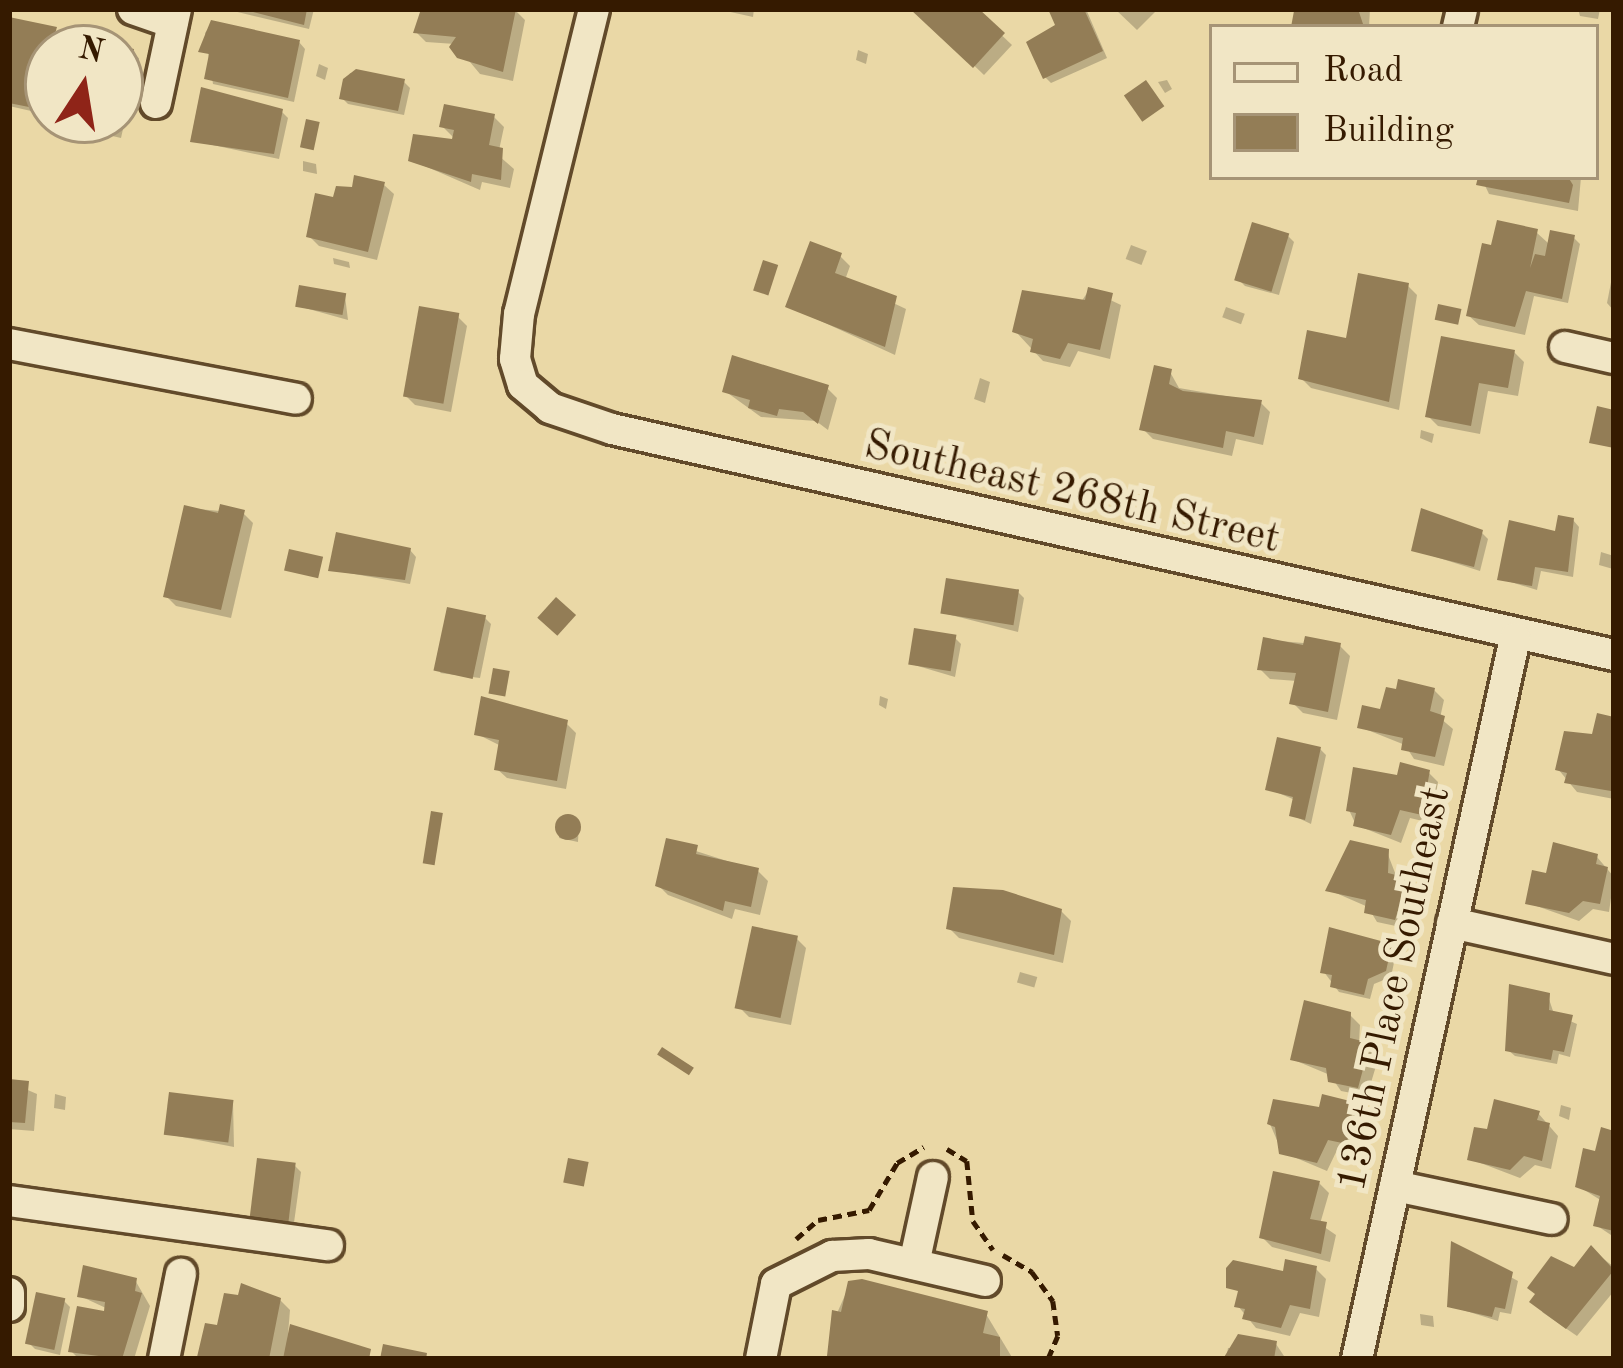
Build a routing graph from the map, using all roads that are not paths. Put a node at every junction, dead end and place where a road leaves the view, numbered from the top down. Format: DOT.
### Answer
graph roads {
  1 [pos="133,9"];
  2 [pos="594,9"];
  3 [pos="174,16"];
  4 [pos="156,103"];
  5 [pos="9,344"];
  6 [pos="1565,347"];
  7 [pos="1614,358"];
  8 [pos="296,399"];
  9 [pos="1515,638"];
  10 [pos="1614,655"];
  11 [pos="1452,922"];
  12 [pos="1614,959"];
  13 [pos="933,1178"];
  14 [pos="1394,1186"];
  15 [pos="9,1201"];
  16 [pos="1552,1220"];
  17 [pos="328,1245"];
  18 [pos="914,1264"];
  19 [pos="181,1274"];
  20 [pos="985,1281"];
  21 [pos="9,1293"];
  22 [pos="9,1306"];
  23 [pos="164,1359"];
  24 [pos="760,1359"];
  25 [pos="1357,1359"];
  1 -- 3 [label="street"];
  2 -- 9 [label="street, Southeast 268th Street"];
  3 -- 4 [label="street"];
  5 -- 8 [label="street"];
  6 -- 7 [label="street"];
  9 -- 10 [label="street, Southeast 268th Street"];
  9 -- 11 [label="street, 136th Place Southeast"];
  11 -- 12 [label="street"];
  11 -- 14 [label="street, 136th Place Southeast"];
  13 -- 18 [label="street"];
  14 -- 16 [label="street"];
  14 -- 25 [label="street, 136th Place Southeast"];
  15 -- 17 [label="street"];
  18 -- 20 [label="street"];
  18 -- 24 [label="street"];
  19 -- 23 [label="street"];
  21 -- 22 [label="street"];
}
